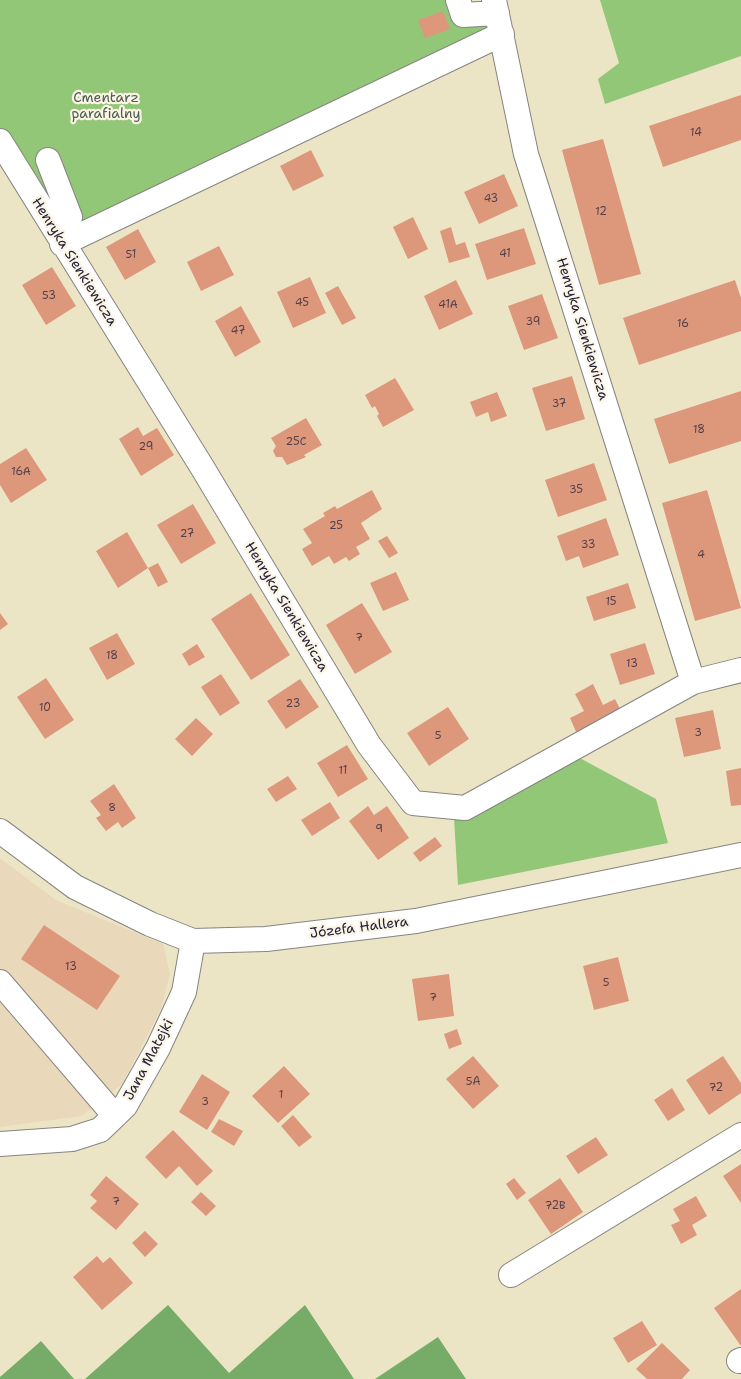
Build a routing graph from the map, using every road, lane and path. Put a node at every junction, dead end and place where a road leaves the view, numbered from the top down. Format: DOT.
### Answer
graph roads {
  1 [pos="460,8"];
  2 [pos="498,16"];
  3 [pos="0,141"];
  4 [pos="48,160"];
  5 [pos="62,244"];
  6 [pos="741,670"];
  7 [pos="693,682"];
  8 [pos="0,831"];
  9 [pos="741,855"];
  10 [pos="193,941"];
  11 [pos="0,982"];
  12 [pos="115,1116"];
  13 [pos="741,1135"];
  14 [pos="0,1144"];
  15 [pos="511,1276"];
  1 -- 2 [label="street"];
  2 -- 5 [label="street"];
  2 -- 7 [label="street, Henryka Sienkiewicza"];
  3 -- 5 [label="street, Henryka Sienkiewicza"];
  4 -- 5 [label="street"];
  5 -- 7 [label="street, Henryka Sienkiewicza"];
  6 -- 7 [label="street, Henryka Sienkiewicza"];
  8 -- 10 [label="street, Józefa Hallera"];
  9 -- 10 [label="street, Józefa Hallera"];
  10 -- 12 [label="street, Jana Matejki"];
  11 -- 12 [label="street"];
  12 -- 14 [label="street, Jana Matejki"];
  13 -- 15 [label="street"];
}
